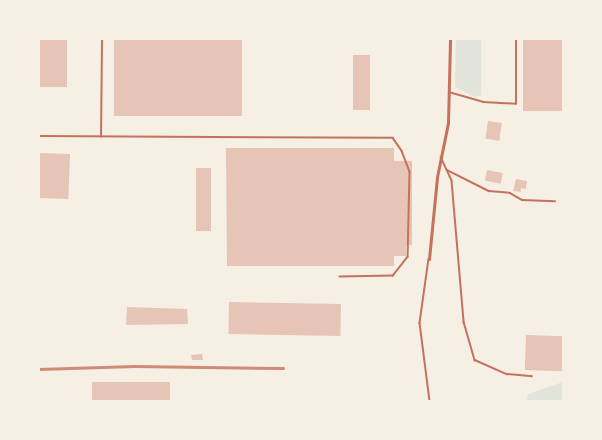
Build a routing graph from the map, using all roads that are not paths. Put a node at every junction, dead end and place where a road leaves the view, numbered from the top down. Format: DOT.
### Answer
graph roads {
  1 [pos="102,39"];
  2 [pos="450,39"];
  3 [pos="516,39"];
  4 [pos="449,92"];
  5 [pos="39,136"];
  6 [pos="101,137"];
  7 [pos="442,157"];
  8 [pos="447,170"];
  9 [pos="555,201"];
  10 [pos="428,259"];
  11 [pos="340,277"];
  12 [pos="532,376"];
  13 [pos="430,401"];
  1 -- 6 [label="lane"];
  2 -- 4 [label="street"];
  3 -- 4 [label="lane"];
  4 -- 7 [label="street"];
  5 -- 6 [label="lane"];
  6 -- 11 [label="lane"];
  7 -- 8 [label="lane"];
  7 -- 10 [label="street"];
  8 -- 9 [label="lane"];
  8 -- 12 [label="lane"];
  10 -- 13 [label="lane"];
}
